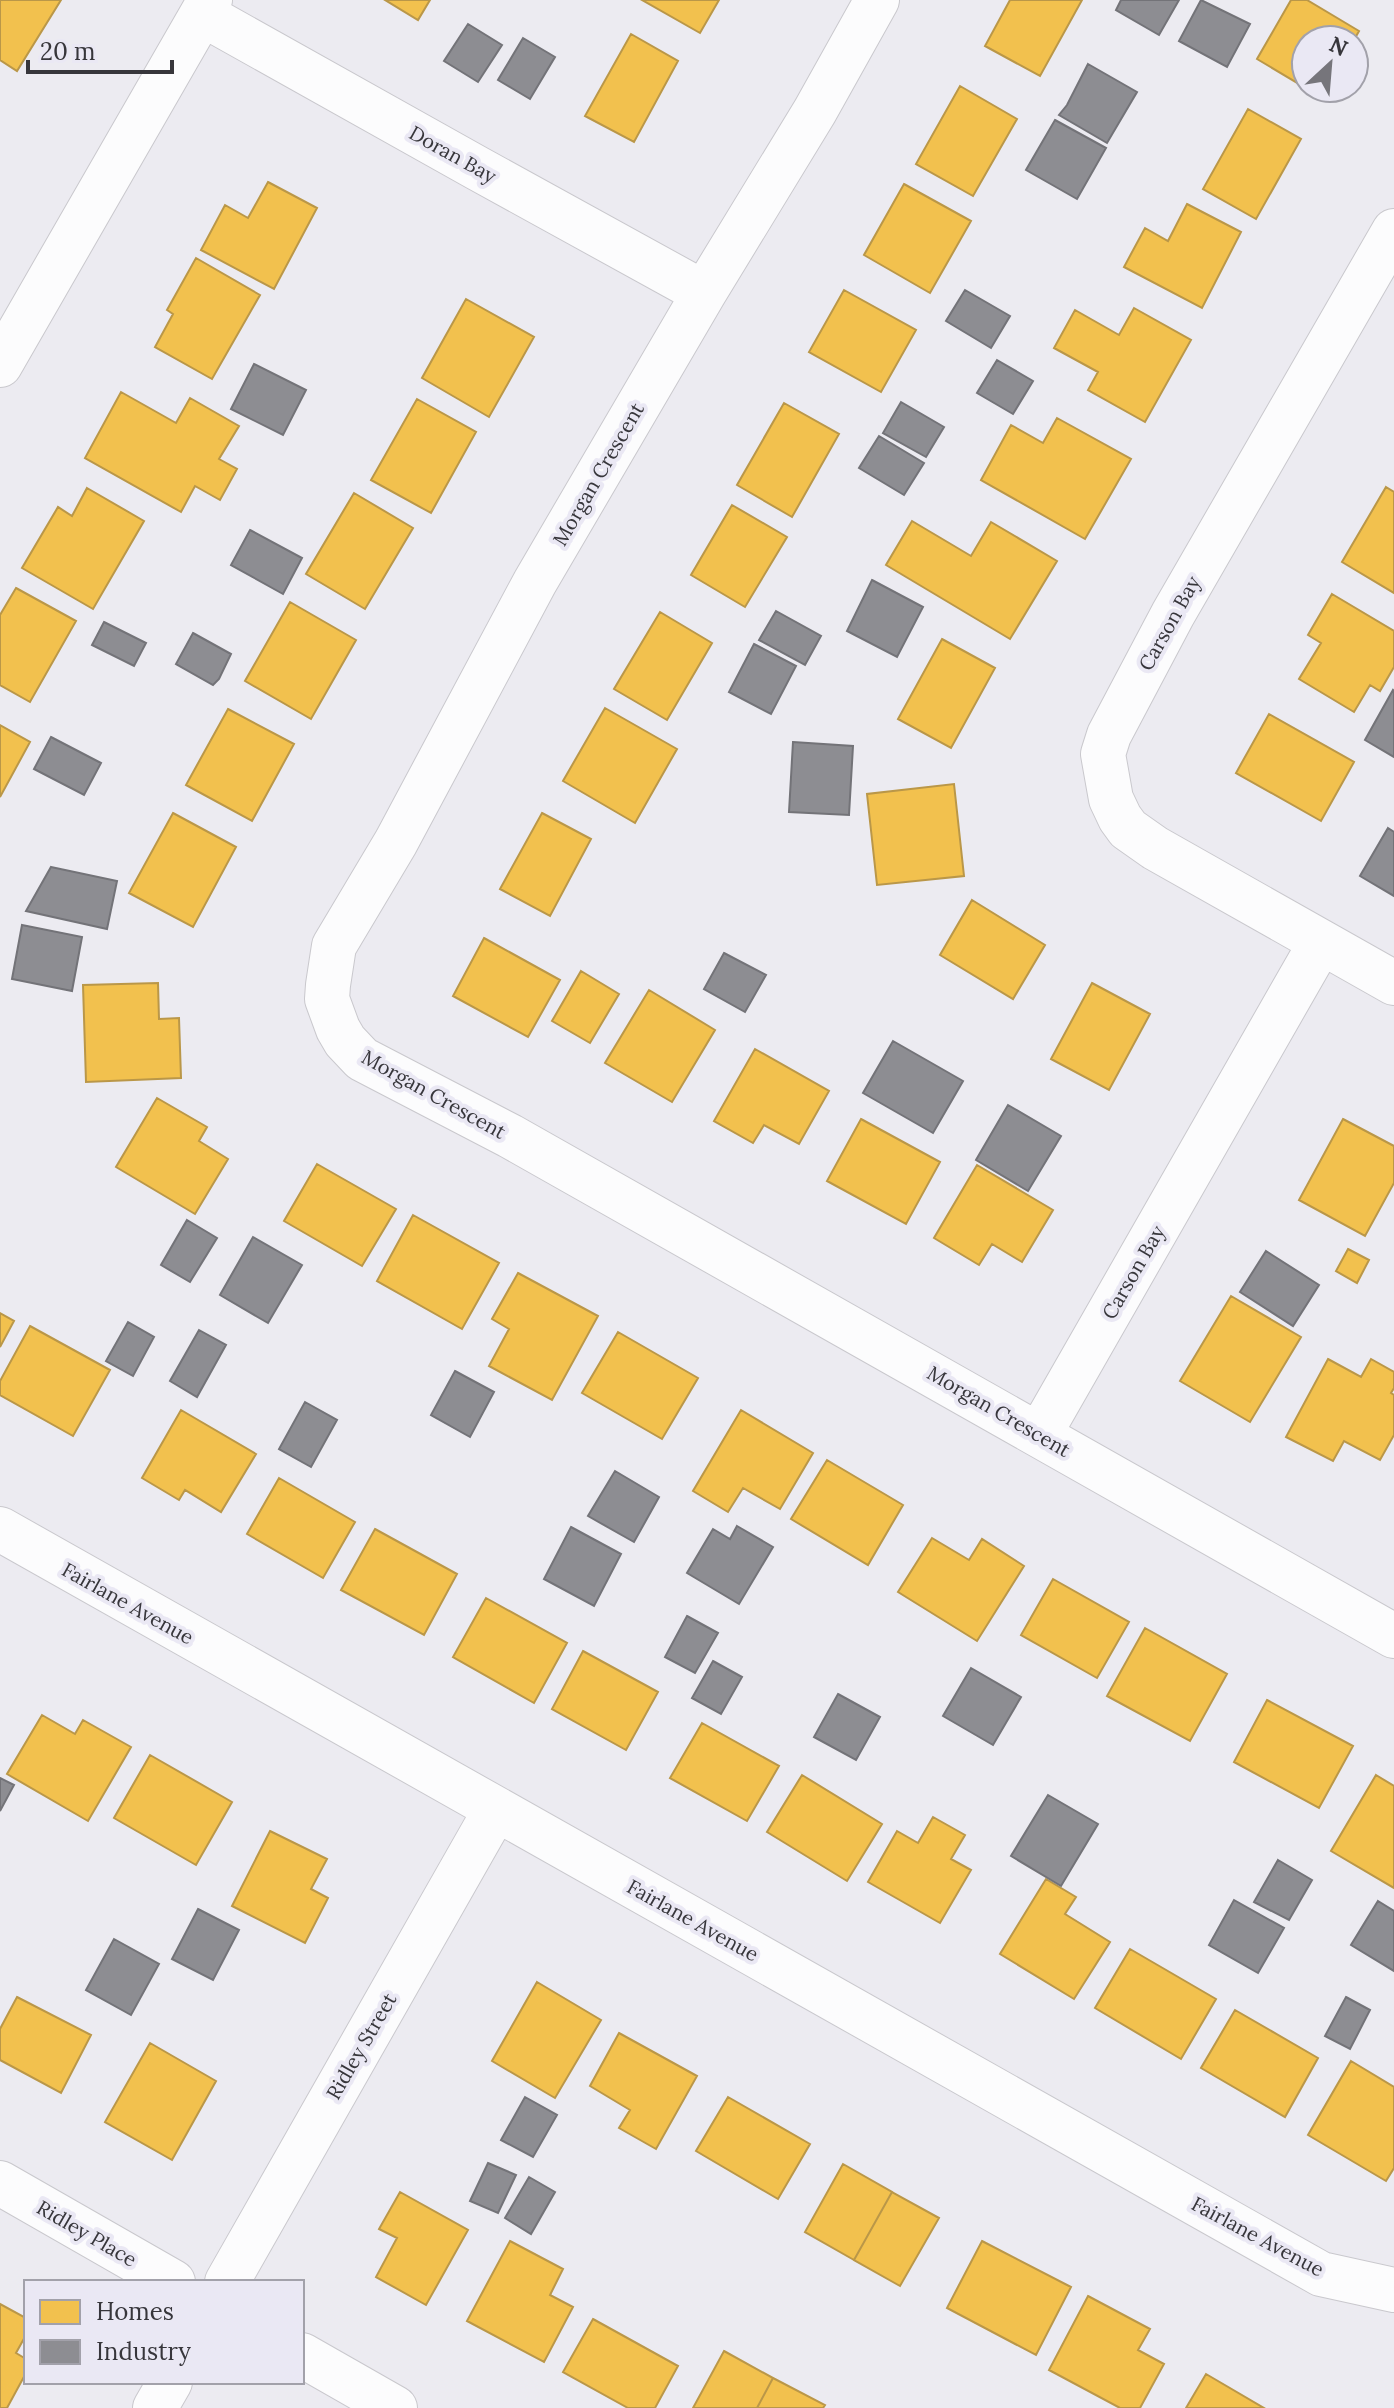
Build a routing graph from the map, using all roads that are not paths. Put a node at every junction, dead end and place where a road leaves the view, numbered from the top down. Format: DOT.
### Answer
graph roads {
  1 [pos="877,0"];
  2 [pos="206,7"];
  3 [pos="1394,231"];
  4 [pos="704,293"];
  5 [pos="0,365"];
  6 [pos="1321,942"];
  7 [pos="1394,983"];
  8 [pos="1039,1435"];
  9 [pos="0,1529"];
  10 [pos="1394,1636"];
  11 [pos="496,1809"];
  12 [pos="0,2183"];
  13 [pos="170,2280"];
  14 [pos="228,2280"];
  15 [pos="1394,2290"];
  16 [pos="304,2356"];
  17 [pos="169,2384"];
  18 [pos="155,2408"];
  19 [pos="395,2408"];
  1 -- 4 [label="street, Morgan Crescent"];
  2 -- 4 [label="street, Doran Bay"];
  2 -- 5 [label="street, Doran Bay"];
  3 -- 6 [label="street, Carson Bay"];
  4 -- 8 [label="street, Morgan Crescent"];
  6 -- 7 [label="street, Carson Bay"];
  6 -- 8 [label="street, Carson Bay"];
  8 -- 10 [label="street, Morgan Crescent"];
  9 -- 11 [label="street, Fairlane Avenue"];
  11 -- 14 [label="street, Ridley Street"];
  11 -- 15 [label="street, Fairlane Avenue"];
  12 -- 13 [label="street, Ridley Place"];
  16 -- 19 [label="street"];
  17 -- 18 [label="street"];
}
